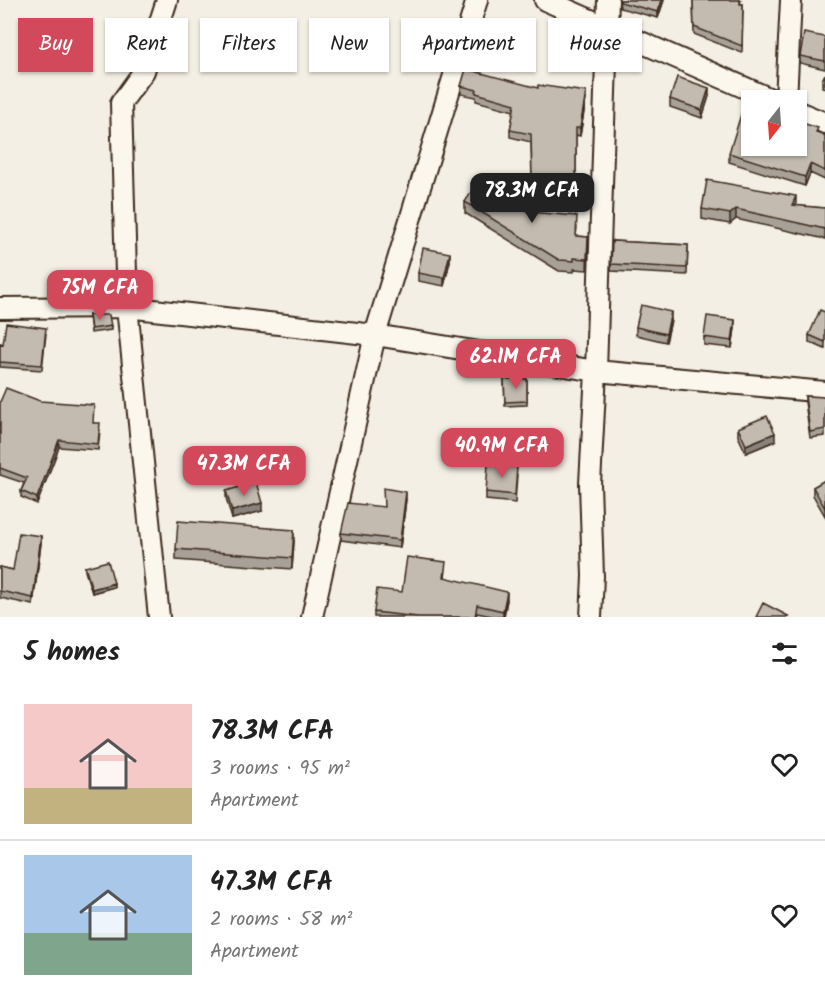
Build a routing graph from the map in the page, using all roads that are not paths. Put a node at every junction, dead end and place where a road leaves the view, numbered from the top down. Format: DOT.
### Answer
graph roads {
  1 [pos="167,0"];
  2 [pos="477,0"];
  3 [pos="545,0"];
  4 [pos="608,0"];
  5 [pos="791,0"];
  6 [pos="586,18"];
  7 [pos="607,18"];
  8 [pos="642,42"];
  9 [pos="606,72"];
  10 [pos="750,90"];
  11 [pos="786,90"];
  12 [pos="807,116"];
  13 [pos="825,123"];
  14 [pos="127,307"];
  15 [pos="0,308"];
  16 [pos="375,335"];
  17 [pos="596,371"];
  18 [pos="825,392"];
  19 [pos="159,617"];
  20 [pos="312,617"];
  21 [pos="591,617"];
  1 -- 14 [label="street"];
  2 -- 16 [label="street"];
  3 -- 6 [label="street"];
  4 -- 7 [label="street"];
  5 -- 11 [label="street"];
  8 -- 10 [label="street"];
  9 -- 17 [label="street"];
  12 -- 13 [label="street"];
  14 -- 15 [label="street"];
  14 -- 16 [label="street"];
  14 -- 19 [label="street"];
  16 -- 17 [label="street"];
  16 -- 20 [label="street"];
  17 -- 18 [label="street"];
  17 -- 21 [label="street"];
}
